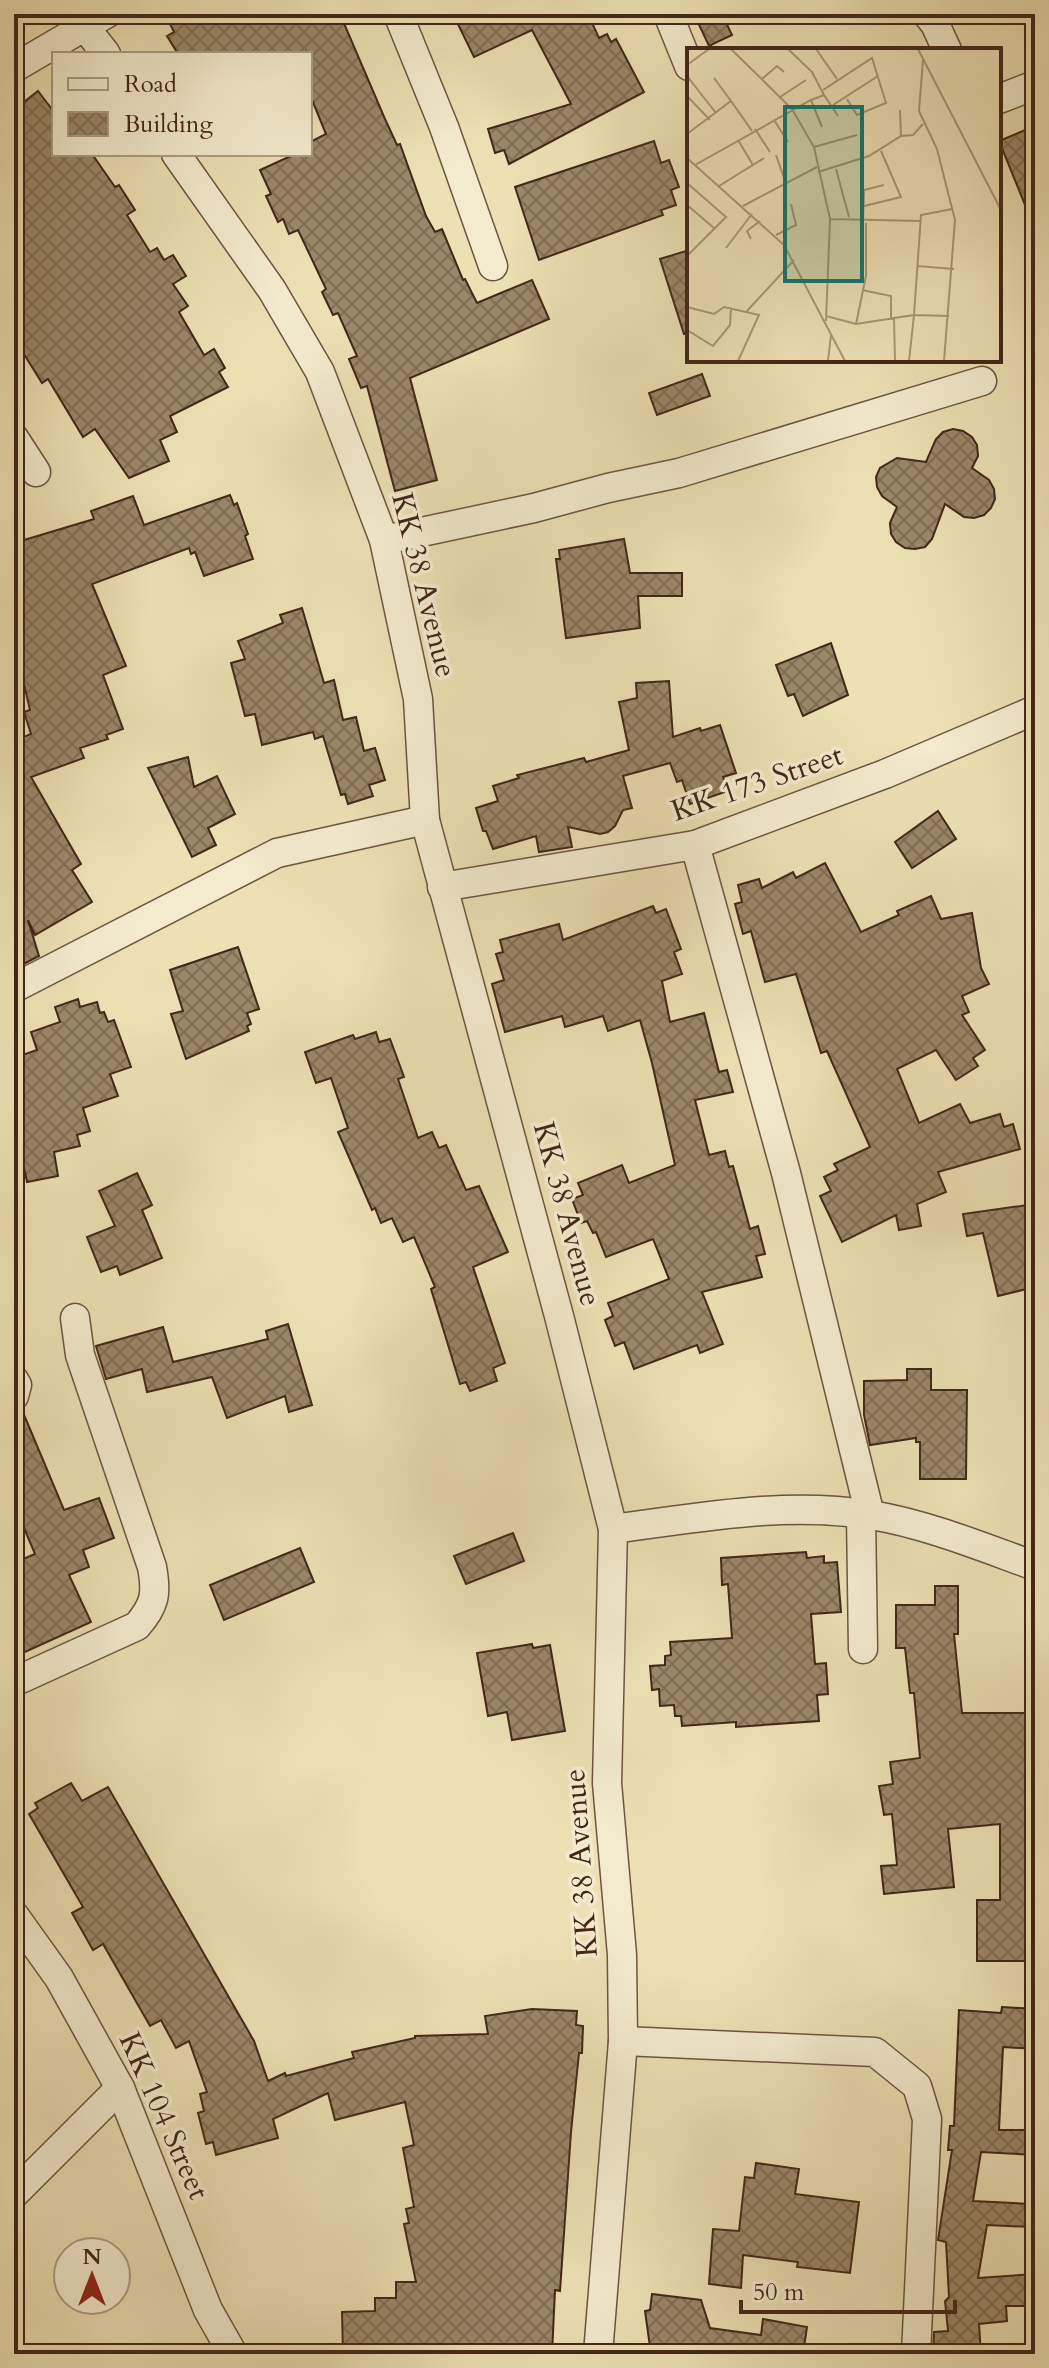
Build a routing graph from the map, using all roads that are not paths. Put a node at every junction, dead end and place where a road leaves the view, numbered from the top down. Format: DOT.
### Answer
graph roads {
  1 [pos="398,14"];
  2 [pos="668,14"];
  3 [pos="927,14"];
  4 [pos="89,18"];
  5 [pos="946,48"];
  6 [pos="105,52"];
  7 [pos="687,61"];
  8 [pos="14,68"];
  9 [pos="1035,85"];
  10 [pos="1001,98"];
  11 [pos="177,156"];
  12 [pos="493,266"];
  13 [pos="982,381"];
  14 [pos="14,438"];
  15 [pos="36,472"];
  16 [pos="384,540"];
  17 [pos="1035,710"];
  18 [pos="425,820"];
  19 [pos="695,845"];
  20 [pos="442,887"];
  21 [pos="14,988"];
  22 [pos="75,1318"];
  23 [pos="14,1380"];
  24 [pos="14,1396"];
  25 [pos="866,1514"];
  26 [pos="613,1529"];
  27 [pos="1035,1566"];
  28 [pos="863,1649"];
  29 [pos="14,1682"];
  30 [pos="14,1915"];
  31 [pos="623,2041"];
  32 [pos="120,2088"];
  33 [pos="14,2194"];
  34 [pos="233,2354"];
  35 [pos="598,2354"];
  36 [pos="916,2354"];
  1 -- 12 [label="street"];
  2 -- 7 [label="street"];
  3 -- 5 [label="street"];
  4 -- 6 [label="street"];
  4 -- 8 [label="street"];
  9 -- 10 [label="street"];
  11 -- 16 [label="street, KK 38 Avenue"];
  13 -- 16 [label="street"];
  14 -- 15 [label="street"];
  16 -- 18 [label="street, KK 38 Avenue"];
  17 -- 19 [label="street, KK 173 Street"];
  18 -- 20 [label="street, KK 38 Avenue"];
  18 -- 21 [label="street"];
  19 -- 20 [label="street, KK 173 Street"];
  19 -- 25 [label="street"];
  20 -- 26 [label="street, KK 38 Avenue"];
  22 -- 29 [label="street"];
  23 -- 24 [label="street"];
  25 -- 26 [label="street"];
  25 -- 27 [label="street"];
  25 -- 28 [label="street"];
  26 -- 31 [label="street, KK 38 Avenue"];
  30 -- 32 [label="street, KK 104 Street"];
  31 -- 35 [label="street, KK 38 Avenue"];
  31 -- 36 [label="street"];
  32 -- 33 [label="street"];
  32 -- 34 [label="street, KK 104 Street"];
}
